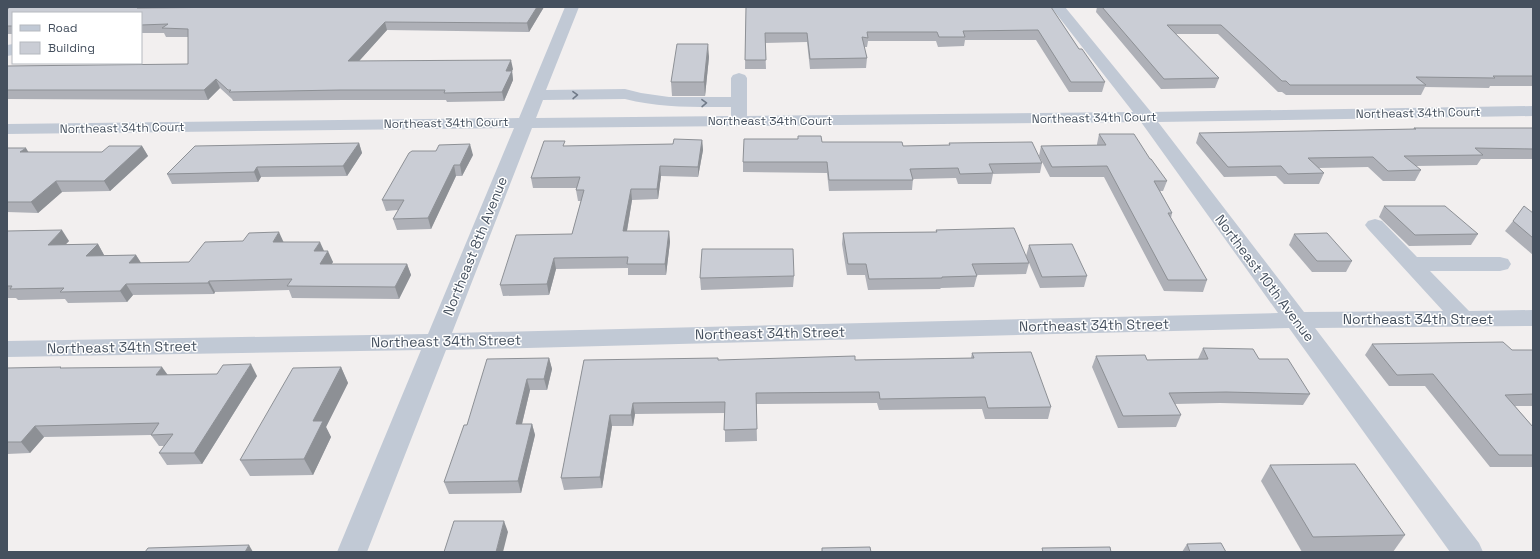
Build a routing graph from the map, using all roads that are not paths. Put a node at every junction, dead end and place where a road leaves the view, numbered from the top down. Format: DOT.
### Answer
graph roads {
  1 [pos="572,7"];
  2 [pos="1058,7"];
  3 [pos="739,78"];
  4 [pos="536,95"];
  5 [pos="739,102"];
  6 [pos="1533,111"];
  7 [pos="1147,118"];
  8 [pos="739,121"];
  9 [pos="525,122"];
  10 [pos="7,130"];
  11 [pos="1375,225"];
  12 [pos="1412,264"];
  13 [pos="1500,264"];
  14 [pos="1533,318"];
  15 [pos="1463,319"];
  16 [pos="1296,320"];
  17 [pos="437,342"];
  18 [pos="7,349"];
  19 [pos="352,552"];
  20 [pos="1468,552"];
  1 -- 4 [label="street, Northeast 8th Avenue"];
  2 -- 7 [label="street, Northeast 10th Avenue"];
  3 -- 5 [label="street"];
  4 -- 5 [label="street, one-way"];
  4 -- 9 [label="street, Northeast 8th Avenue"];
  5 -- 8 [label="street"];
  6 -- 7 [label="street, Northeast 34th Court"];
  7 -- 8 [label="street, Northeast 34th Court"];
  7 -- 16 [label="street, Northeast 10th Avenue"];
  8 -- 9 [label="street, Northeast 34th Court"];
  9 -- 10 [label="street, Northeast 34th Court"];
  9 -- 17 [label="street, Northeast 8th Avenue"];
  11 -- 12 [label="street"];
  12 -- 13 [label="street"];
  12 -- 15 [label="street"];
  14 -- 15 [label="street, Northeast 34th Street"];
  15 -- 16 [label="street, Northeast 34th Street"];
  16 -- 17 [label="street, Northeast 34th Street"];
  16 -- 20 [label="street, Northeast 10th Avenue"];
  17 -- 18 [label="street, Northeast 34th Street"];
  17 -- 19 [label="street, Northeast 8th Avenue"];
}
